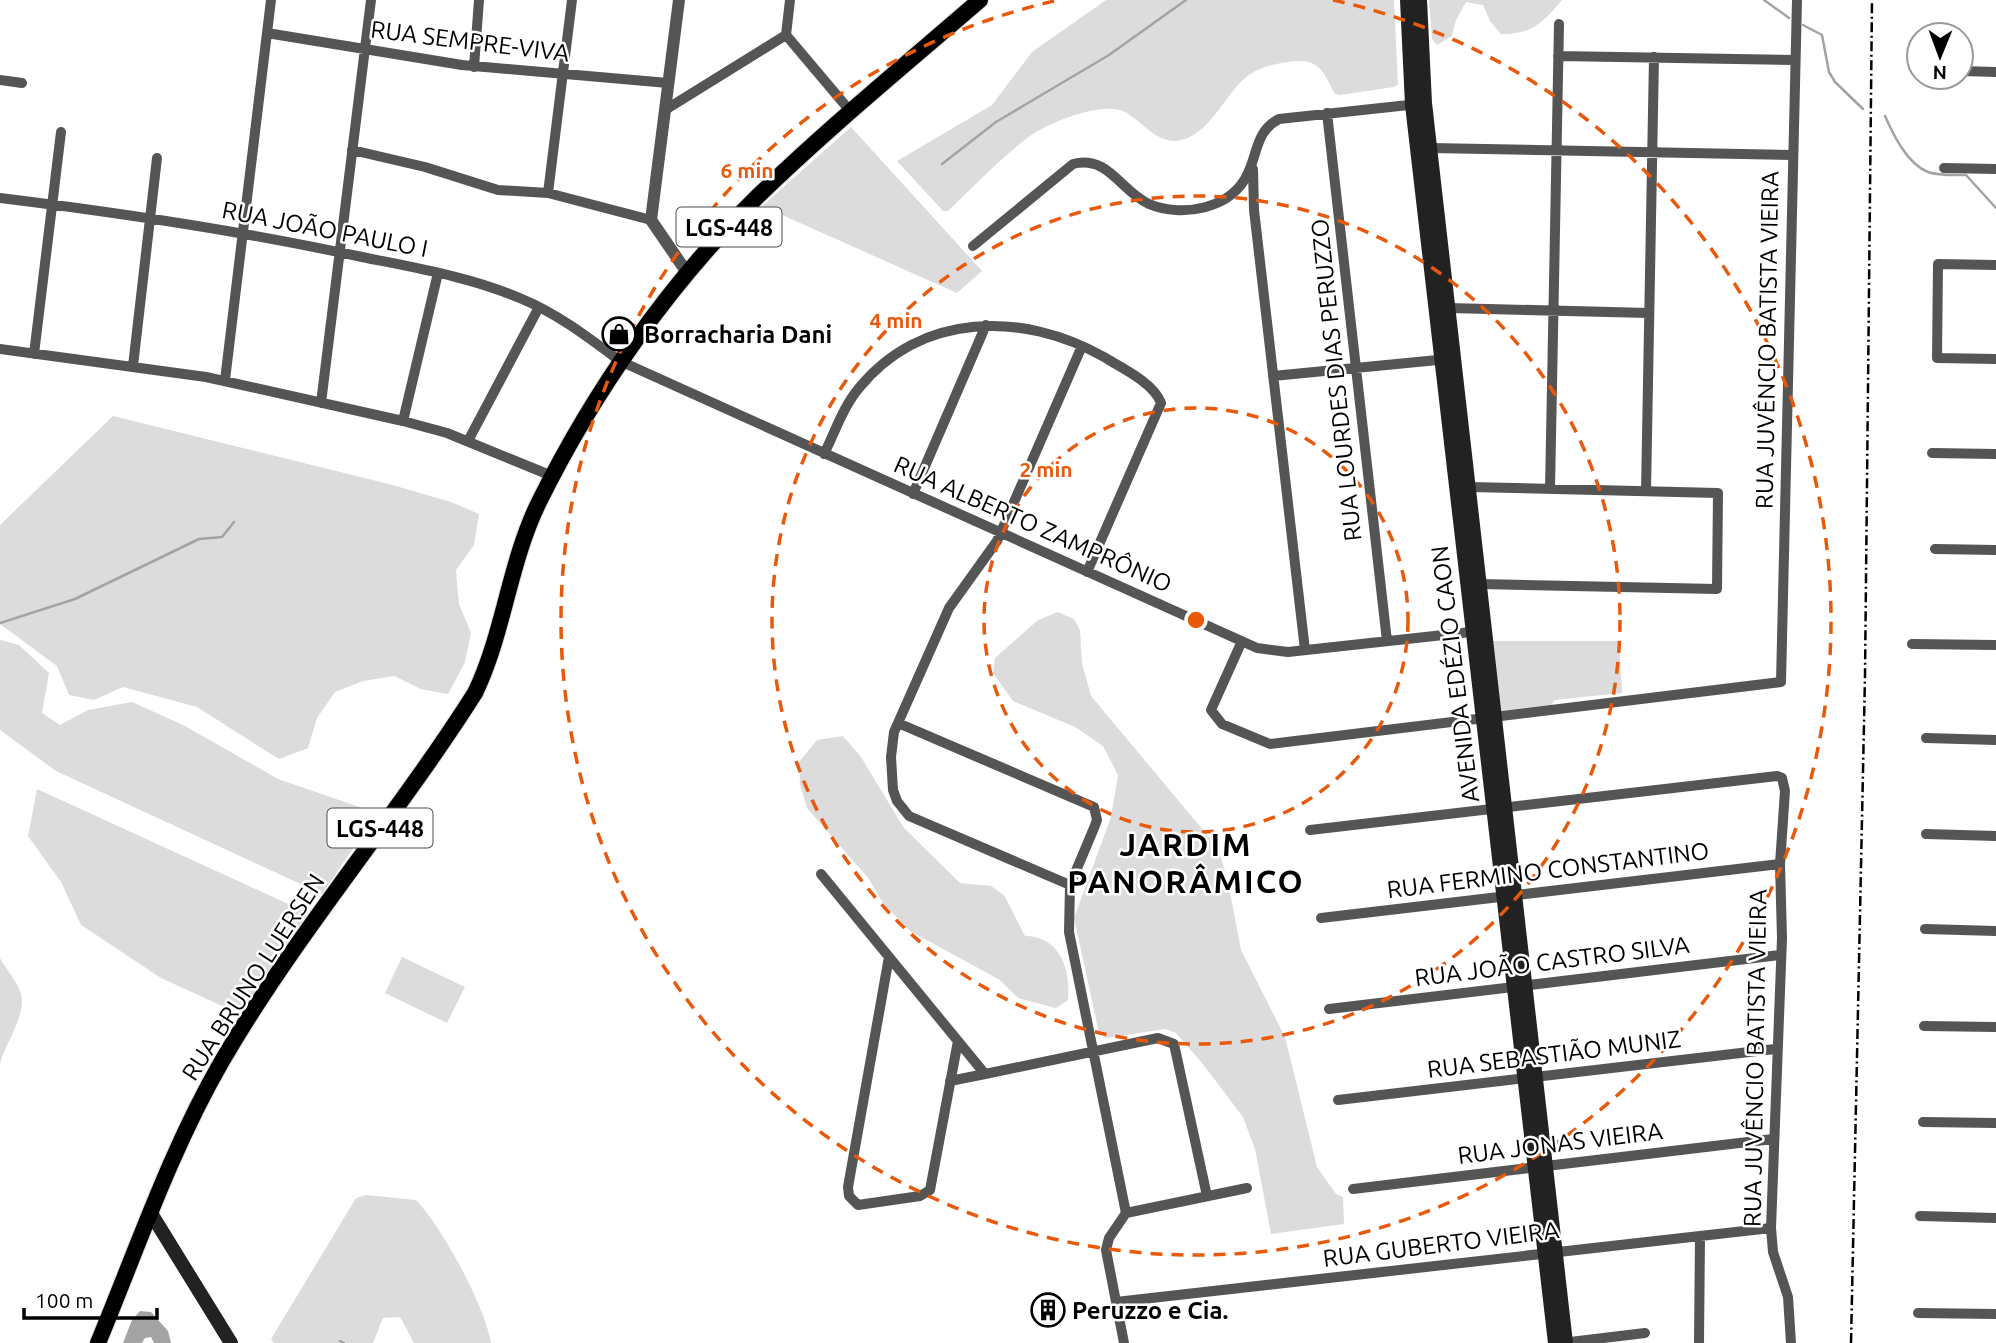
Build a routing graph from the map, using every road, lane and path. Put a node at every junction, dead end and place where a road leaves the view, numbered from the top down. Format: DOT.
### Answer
graph roads {
  1 [pos="271,0"];
  2 [pos="370,0"];
  3 [pos="479,0"];
  4 [pos="572,0"];
  5 [pos="679,0"];
  6 [pos="790,0"];
  7 [pos="980,0"];
  8 [pos="1407,0"];
  9 [pos="1420,0"];
  10 [pos="1797,0"];
  11 [pos="1559,24"];
  12 [pos="267,33"];
  13 [pos="786,35"];
  14 [pos="365,49"];
  15 [pos="1558,56"];
  16 [pos="1654,57"];
  17 [pos="1794,60"];
  18 [pos="474,67"];
  19 [pos="1975,71"];
  20 [pos="1996,72"];
  21 [pos="563,74"];
  22 [pos="0,80"];
  23 [pos="22,83"];
  24 [pos="668,83"];
  25 [pos="1419,104"];
  26 [pos="665,110"];
  27 [pos="851,112"];
  28 [pos="1327,113"];
  29 [pos="61,132"];
  30 [pos="1430,148"];
  31 [pos="352,150"];
  32 [pos="1556,151"];
  33 [pos="1652,153"];
  34 [pos="1792,155"];
  35 [pos="157,158"];
  36 [pos="1252,162"];
  37 [pos="1944,168"];
  38 [pos="1996,169"];
  39 [pos="1237,189"];
  40 [pos="548,193"];
  41 [pos="0,198"];
  42 [pos="52,204"];
  43 [pos="1254,210"];
  44 [pos="150,217"];
  45 [pos="651,220"];
  46 [pos="243,233"];
  47 [pos="973,246"];
  48 [pos="340,252"];
  49 [pos="1996,265"];
  50 [pos="438,273"];
  51 [pos="688,274"];
  52 [pos="539,307"];
  53 [pos="1448,308"];
  54 [pos="1553,311"];
  55 [pos="1649,313"];
  56 [pos="986,325"];
  57 [pos="1082,346"];
  58 [pos="0,349"];
  59 [pos="34,354"];
  60 [pos="1448,359"];
  61 [pos="1996,359"];
  62 [pos="620,361"];
  63 [pos="133,366"];
  64 [pos="1356,368"];
  65 [pos="1273,376"];
  66 [pos="225,380"];
  67 [pos="321,402"];
  68 [pos="403,421"];
  69 [pos="468,441"];
  70 [pos="1933,453"];
  71 [pos="824,454"];
  72 [pos="1996,454"];
  73 [pos="552,476"];
  74 [pos="1469,487"];
  75 [pos="1550,489"];
  76 [pos="1646,491"];
  77 [pos="913,494"];
  78 [pos="1000,533"];
  79 [pos="1935,549"];
  80 [pos="1996,550"];
  81 [pos="1087,572"];
  82 [pos="1480,584"];
  83 [pos="1479,631"];
  84 [pos="1242,641"];
  85 [pos="1387,641"];
  86 [pos="1912,644"];
  87 [pos="1996,645"];
  88 [pos="1305,650"];
  89 [pos="1489,718"];
  90 [pos="898,723"];
  91 [pos="1926,738"];
  92 [pos="1996,740"];
  93 [pos="1499,808"];
  94 [pos="1310,830"];
  95 [pos="1926,834"];
  96 [pos="1996,836"];
  97 [pos="1780,864"];
  98 [pos="821,874"];
  99 [pos="1070,885"];
  100 [pos="1509,896"];
  101 [pos="1321,918"];
  102 [pos="1925,929"];
  103 [pos="1996,931"];
  104 [pos="1780,955"];
  105 [pos="889,957"];
  106 [pos="1520,986"];
  107 [pos="1329,1009"];
  108 [pos="1924,1026"];
  109 [pos="1996,1027"];
  110 [pos="958,1041"];
  111 [pos="1775,1049"];
  112 [pos="1094,1051"];
  113 [pos="985,1074"];
  114 [pos="1530,1078"];
  115 [pos="950,1081"];
  116 [pos="1338,1100"];
  117 [pos="1923,1122"];
  118 [pos="1996,1123"];
  119 [pos="1773,1139"];
  120 [pos="1540,1166"];
  121 [pos="1247,1188"];
  122 [pos="1353,1189"];
  123 [pos="1207,1196"];
  124 [pos="1126,1213"];
  125 [pos="152,1215"];
  126 [pos="1920,1216"];
  127 [pos="1996,1218"];
  128 [pos="1771,1227"];
  129 [pos="1700,1236"];
  130 [pos="1550,1253"];
  131 [pos="1116,1303"];
  132 [pos="1918,1313"];
  133 [pos="1996,1314"];
  134 [pos="1645,1333"];
  135 [pos="98,1343"];
  136 [pos="230,1343"];
  137 [pos="1124,1343"];
  138 [pos="1557,1343"];
  139 [pos="1566,1343"];
  140 [pos="1699,1343"];
  141 [pos="1791,1343"];
  1 -- 12 [label="street"];
  2 -- 14 [label="street"];
  3 -- 18 [label="street"];
  4 -- 21 [label="street"];
  5 -- 24 [label="street"];
  6 -- 13 [label="street"];
  7 -- 27 [label="main road, RUA BRUNO LUERSEN / LGS-448"];
  8 -- 25 [label="main road, AVENIDA EDÉZIO CAON"];
  9 -- 25 [label="main road, AVENIDA EDÉZIO CAON"];
  10 -- 17 [label="street, RUA JUVÊNCIO BATISTA VIEIRA"];
  11 -- 15 [label="street"];
  12 -- 14 [label="street, RUA SEMPRE-VIVA"];
  12 -- 46 [label="street"];
  13 -- 26 [label="street"];
  13 -- 27 [label="street"];
  14 -- 18 [label="street, RUA SEMPRE-VIVA"];
  14 -- 31 [label="street"];
  15 -- 16 [label="street"];
  15 -- 32 [label="street"];
  16 -- 17 [label="street"];
  16 -- 33 [label="street"];
  17 -- 34 [label="street, RUA JUVÊNCIO BATISTA VIEIRA"];
  18 -- 21 [label="street, RUA SEMPRE-VIVA"];
  19 -- 20 [label="street"];
  21 -- 24 [label="street, RUA SEMPRE-VIVA"];
  21 -- 40 [label="street"];
  22 -- 23 [label="street"];
  24 -- 26 [label="street"];
  25 -- 28 [label="street"];
  25 -- 30 [label="main road, AVENIDA EDÉZIO CAON"];
  25 -- 60 [label="main road, AVENIDA EDÉZIO CAON"];
  26 -- 45 [label="street"];
  27 -- 51 [label="main road, RUA BRUNO LUERSEN / LGS-448"];
  28 -- 36 [label="street"];
  28 -- 64 [label="street, RUA LOURDES DIAS PERUZZO"];
  29 -- 42 [label="street"];
  30 -- 32 [label="street"];
  30 -- 53 [label="main road, AVENIDA EDÉZIO CAON"];
  31 -- 40 [label="street"];
  31 -- 48 [label="street"];
  32 -- 33 [label="street"];
  32 -- 54 [label="street"];
  33 -- 34 [label="street"];
  33 -- 55 [label="street"];
  34 -- 89 [label="street, RUA JUVÊNCIO BATISTA VIEIRA"];
  35 -- 44 [label="street"];
  36 -- 39 [label="street"];
  36 -- 43 [label="street"];
  37 -- 38 [label="street"];
  39 -- 43 [label="street"];
  39 -- 47 [label="street"];
  40 -- 45 [label="street"];
  41 -- 42 [label="street, RUA JOÃO PAULO I"];
  42 -- 44 [label="street, RUA JOÃO PAULO I"];
  42 -- 59 [label="street"];
  43 -- 65 [label="street"];
  44 -- 46 [label="street, RUA JOÃO PAULO I"];
  44 -- 63 [label="street"];
  45 -- 51 [label="street"];
  46 -- 48 [label="street, RUA JOÃO PAULO I"];
  46 -- 66 [label="street"];
  48 -- 50 [label="street, RUA JOÃO PAULO I"];
  48 -- 67 [label="street"];
  49 -- 61 [label="street"];
  50 -- 52 [label="street, RUA JOÃO PAULO I"];
  50 -- 68 [label="street"];
  51 -- 62 [label="main road, RUA BRUNO LUERSEN / LGS-448"];
  52 -- 62 [label="street, RUA JOÃO PAULO I"];
  52 -- 69 [label="street"];
  53 -- 54 [label="street"];
  53 -- 60 [label="main road, AVENIDA EDÉZIO CAON"];
  54 -- 55 [label="street"];
  54 -- 75 [label="street"];
  55 -- 76 [label="street"];
  56 -- 57 [label="street"];
  56 -- 71 [label="street"];
  56 -- 77 [label="street"];
  57 -- 78 [label="street"];
  57 -- 81 [label="street"];
  58 -- 59 [label="street"];
  59 -- 63 [label="street"];
  60 -- 64 [label="street"];
  60 -- 74 [label="main road, AVENIDA EDÉZIO CAON"];
  60 -- 83 [label="main road, AVENIDA EDÉZIO CAON"];
  62 -- 71 [label="street, RUA ALBERTO ZAMPRÔNIO"];
  62 -- 73 [label="main road, RUA BRUNO LUERSEN / LGS-448"];
  63 -- 66 [label="street"];
  64 -- 65 [label="street"];
  64 -- 85 [label="street, RUA LOURDES DIAS PERUZZO"];
  65 -- 88 [label="street"];
  66 -- 67 [label="street"];
  67 -- 68 [label="street"];
  68 -- 69 [label="street"];
  69 -- 73 [label="street"];
  70 -- 72 [label="street"];
  71 -- 77 [label="street, RUA ALBERTO ZAMPRÔNIO"];
  73 -- 125 [label="main road, RUA BRUNO LUERSEN / LGS-448"];
  74 -- 75 [label="street"];
  74 -- 82 [label="main road, AVENIDA EDÉZIO CAON"];
  75 -- 76 [label="street"];
  76 -- 82 [label="street"];
  77 -- 78 [label="street, RUA ALBERTO ZAMPRÔNIO"];
  78 -- 81 [label="street, RUA ALBERTO ZAMPRÔNIO"];
  78 -- 90 [label="street"];
  79 -- 80 [label="street"];
  81 -- 84 [label="street, RUA ALBERTO ZAMPRÔNIO"];
  82 -- 83 [label="main road, AVENIDA EDÉZIO CAON"];
  83 -- 85 [label="street, RUA ALBERTO ZAMPRÔNIO"];
  83 -- 89 [label="main road, AVENIDA EDÉZIO CAON"];
  84 -- 88 [label="street, RUA ALBERTO ZAMPRÔNIO"];
  84 -- 89 [label="street"];
  85 -- 88 [label="street, RUA ALBERTO ZAMPRÔNIO"];
  86 -- 87 [label="street"];
  89 -- 93 [label="main road, AVENIDA EDÉZIO CAON"];
  90 -- 99 [label="street"];
  90 -- 99 [label="street"];
  91 -- 92 [label="street"];
  93 -- 94 [label="street"];
  93 -- 97 [label="street, RUA JUVÊNCIO BATISTA VIEIRA"];
  93 -- 100 [label="main road, AVENIDA EDÉZIO CAON"];
  95 -- 96 [label="street"];
  97 -- 100 [label="street, RUA FERMINO CONSTANTINO"];
  97 -- 104 [label="street, RUA JUVÊNCIO BATISTA VIEIRA"];
  98 -- 105 [label="street"];
  99 -- 112 [label="street"];
  100 -- 101 [label="street, RUA FERMINO CONSTANTINO"];
  100 -- 106 [label="main road, AVENIDA EDÉZIO CAON"];
  102 -- 103 [label="street"];
  104 -- 106 [label="street, RUA JOÃO CASTRO SILVA"];
  104 -- 111 [label="street, RUA JUVÊNCIO BATISTA VIEIRA"];
  105 -- 110 [label="street"];
  105 -- 115 [label="street"];
  106 -- 107 [label="street, RUA JOÃO CASTRO SILVA"];
  106 -- 114 [label="main road, AVENIDA EDÉZIO CAON"];
  108 -- 109 [label="street"];
  110 -- 113 [label="street"];
  110 -- 115 [label="street"];
  111 -- 114 [label="street, RUA SEBASTIÃO MUNIZ"];
  111 -- 119 [label="street, RUA JUVÊNCIO BATISTA VIEIRA"];
  112 -- 113 [label="street"];
  112 -- 123 [label="street"];
  112 -- 124 [label="street"];
  113 -- 115 [label="street"];
  114 -- 116 [label="street, RUA SEBASTIÃO MUNIZ"];
  114 -- 120 [label="main road, AVENIDA EDÉZIO CAON"];
  117 -- 118 [label="street"];
  119 -- 120 [label="street, RUA JONAS VIEIRA"];
  119 -- 128 [label="street, RUA JUVÊNCIO BATISTA VIEIRA"];
  120 -- 122 [label="street, RUA JONAS VIEIRA"];
  120 -- 130 [label="main road, AVENIDA EDÉZIO CAON"];
  121 -- 123 [label="street"];
  123 -- 124 [label="street"];
  124 -- 131 [label="street"];
  125 -- 135 [label="main road, RUA BRUNO LUERSEN / LGS-448"];
  125 -- 136 [label="main road"];
  126 -- 127 [label="street"];
  128 -- 129 [label="street, RUA GUBERTO VIEIRA"];
  128 -- 141 [label="street, RUA JUVÊNCIO BATISTA VIEIRA"];
  129 -- 130 [label="street, RUA GUBERTO VIEIRA"];
  129 -- 140 [label="street"];
  130 -- 131 [label="street, RUA GUBERTO VIEIRA"];
  130 -- 138 [label="main road, AVENIDA EDÉZIO CAON"];
  130 -- 139 [label="main road, AVENIDA EDÉZIO CAON"];
  131 -- 137 [label="street"];
  132 -- 133 [label="street"];
  134 -- 139 [label="street"];
  138 -- 139 [label="street"];
}
